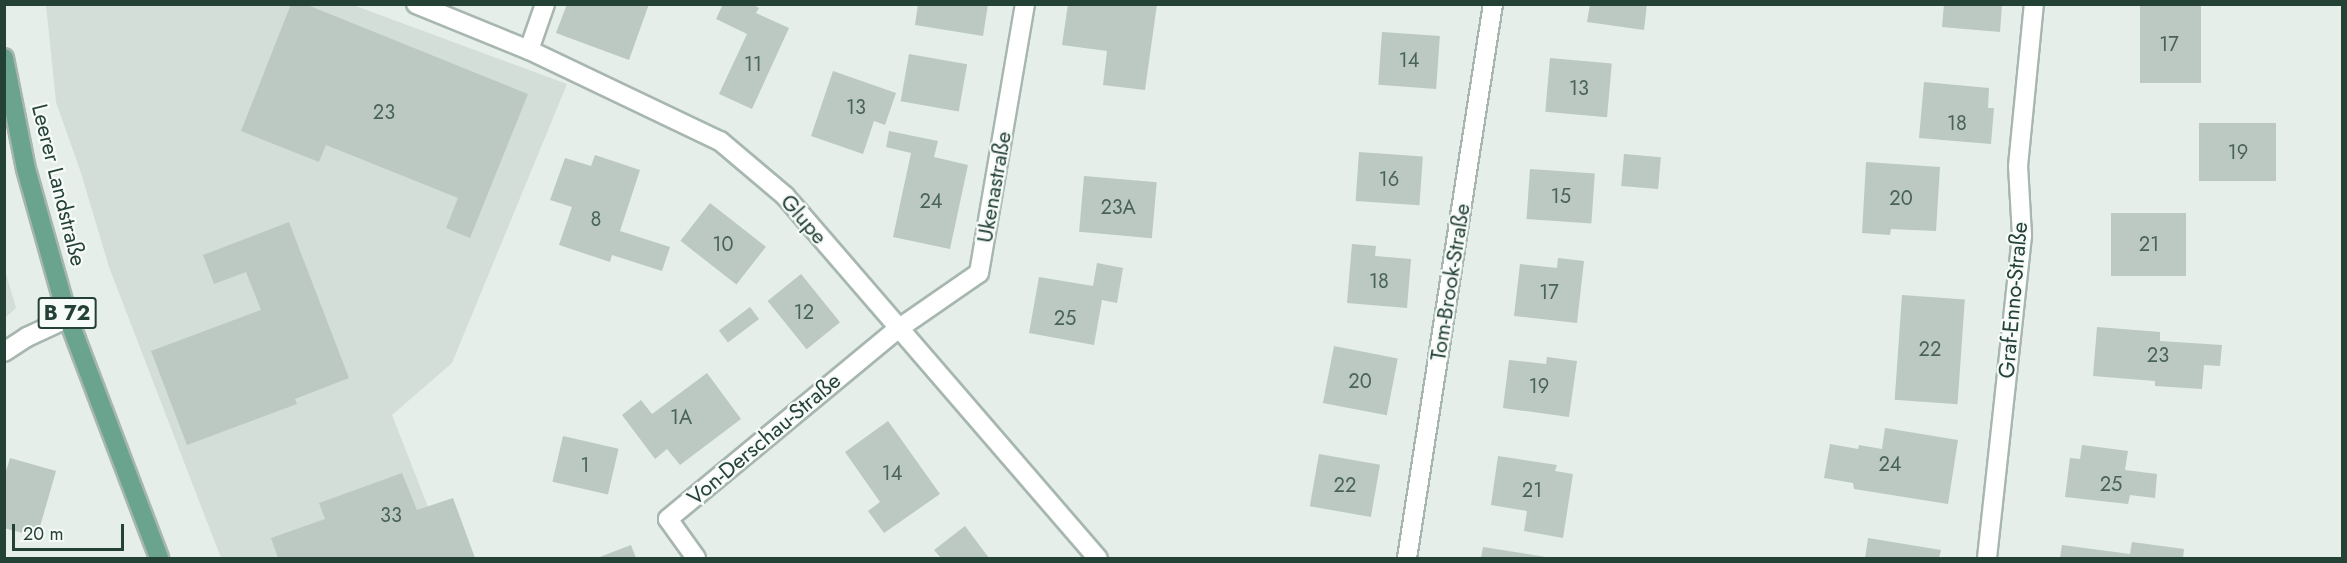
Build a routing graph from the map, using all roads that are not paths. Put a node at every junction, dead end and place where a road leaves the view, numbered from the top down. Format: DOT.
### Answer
graph roads {
  1 [pos="416,4"];
  2 [pos="545,4"];
  3 [pos="1025,4"];
  4 [pos="1493,4"];
  5 [pos="2034,4"];
  6 [pos="529,50"];
  7 [pos="4,58"];
  8 [pos="68,318"];
  9 [pos="898,329"];
  10 [pos="4,352"];
  11 [pos="159,558"];
  12 [pos="696,558"];
  13 [pos="1098,558"];
  14 [pos="1407,558"];
  15 [pos="1987,558"];
  1 -- 6 [label="street, Glupe"];
  2 -- 6 [label="street"];
  3 -- 9 [label="street, Ukenastraße"];
  4 -- 14 [label="street, Tom-Brook-Straße"];
  5 -- 15 [label="street, Graf-Enno-Straße"];
  6 -- 9 [label="street, Glupe"];
  7 -- 8 [label="main road, Leerer Landstraße / B 72"];
  8 -- 10 [label="street"];
  8 -- 11 [label="main road, Leerer Landstraße / B 72"];
  9 -- 12 [label="street, Von-Derschau-Straße"];
  9 -- 13 [label="street, Glupe"];
}
